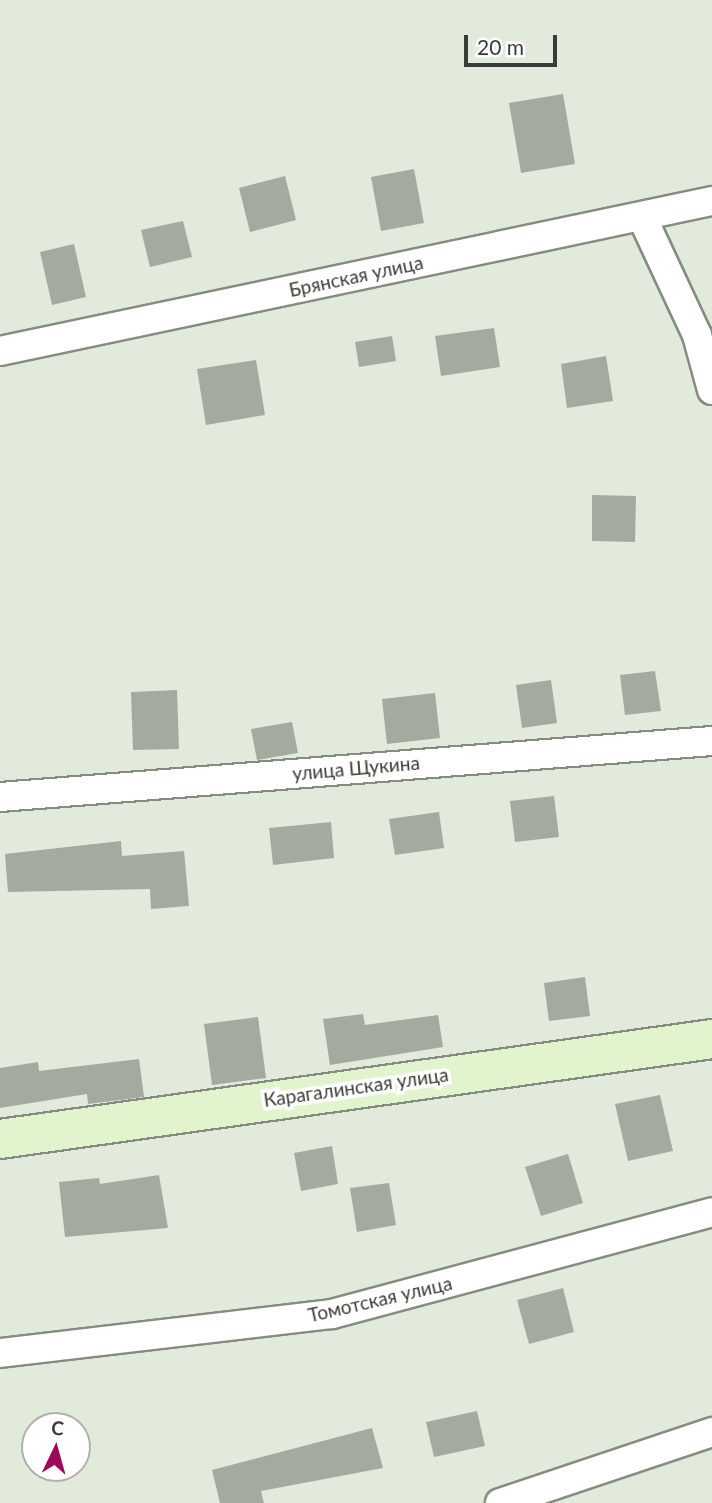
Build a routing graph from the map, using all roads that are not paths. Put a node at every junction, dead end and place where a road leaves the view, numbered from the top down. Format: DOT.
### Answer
graph roads {
  1 [pos="712,201"];
  2 [pos="642,216"];
  3 [pos="0,351"];
  4 [pos="712,390"];
  5 [pos="712,741"];
  6 [pos="0,797"];
  7 [pos="712,1039"];
  8 [pos="0,1139"];
  9 [pos="712,1212"];
  10 [pos="0,1353"];
  11 [pos="712,1432"];
  12 [pos="500,1503"];
  1 -- 2 [label="street, Брянская улица"];
  2 -- 3 [label="street, Брянская улица"];
  2 -- 4 [label="street"];
  5 -- 6 [label="street, улица Щукина"];
  7 -- 8 [label="street, Карагалинская улица"];
  9 -- 10 [label="street, Томотская улица"];
  11 -- 12 [label="street"];
}
